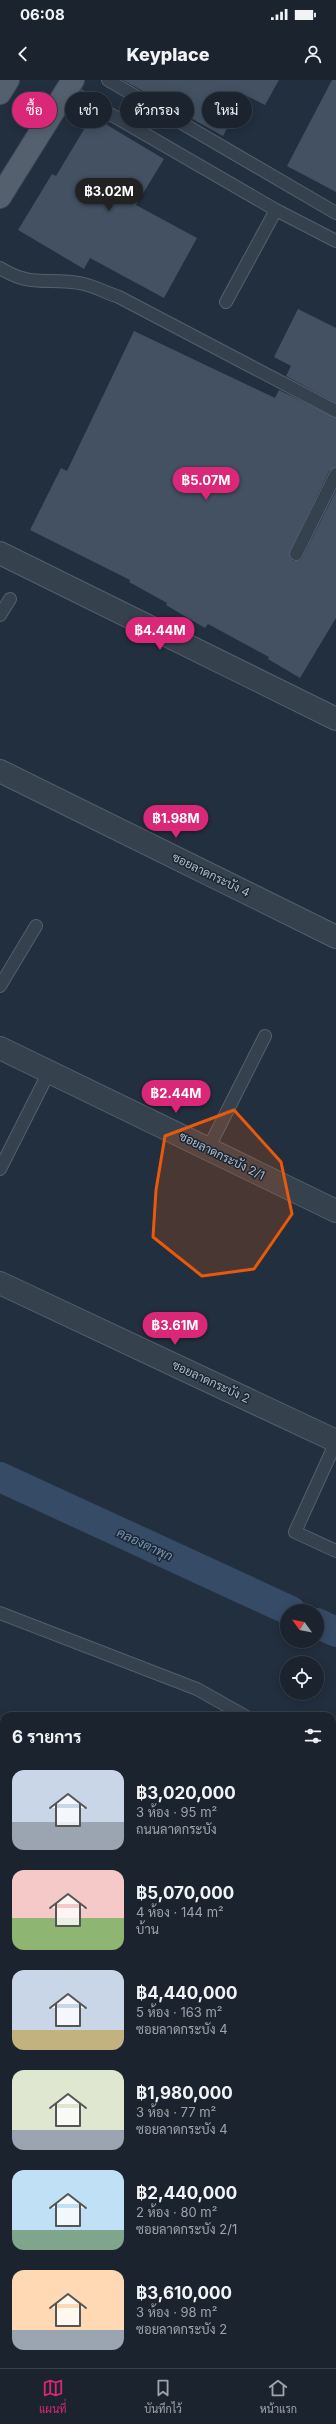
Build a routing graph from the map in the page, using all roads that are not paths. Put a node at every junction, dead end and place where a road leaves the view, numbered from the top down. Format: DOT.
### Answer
graph roads {
  1 [pos="8,80"];
  2 [pos="108,80"];
  3 [pos="70,84"];
  4 [pos="0,93"];
  5 [pos="0,197"];
  6 [pos="276,210"];
  7 [pos="336,213"];
  8 [pos="336,241"];
  9 [pos="0,268"];
  10 [pos="226,302"];
  11 [pos="336,411"];
  12 [pos="336,474"];
  13 [pos="0,553"];
  14 [pos="296,554"];
  15 [pos="10,598"];
  16 [pos="0,615"];
  17 [pos="336,719"];
  18 [pos="0,771"];
  19 [pos="36,926"];
  20 [pos="336,937"];
  21 [pos="0,986"];
  22 [pos="265,1036"];
  23 [pos="0,1048"];
  24 [pos="49,1072"];
  25 [pos="208,1149"];
  26 [pos="0,1169"];
  27 [pos="336,1211"];
  28 [pos="0,1283"];
  29 [pos="336,1442"];
  30 [pos="336,1551"];
  31 [pos="0,1613"];
  32 [pos="239,1712"];
  1 -- 4 [label="main road"];
  2 -- 7 [label="lane"];
  3 -- 5 [label="main road"];
  3 -- 6 [label="lane"];
  6 -- 8 [label="lane"];
  6 -- 10 [label="lane"];
  9 -- 11 [label="lane"];
  12 -- 14 [label="lane"];
  13 -- 17 [label="street"];
  15 -- 16 [label="lane"];
  18 -- 20 [label="street, ซอยลาดกระบัง 4"];
  19 -- 21 [label="lane"];
  22 -- 25 [label="lane"];
  23 -- 24 [label="street, ซอยลาดกระบัง 2/1"];
  24 -- 25 [label="street, ซอยลาดกระบัง 2/1"];
  24 -- 26 [label="lane"];
  25 -- 27 [label="street, ซอยลาดกระบัง 2/1"];
  28 -- 29 [label="street, ซอยลาดกระบัง 2"];
  29 -- 30 [label="lane"];
  31 -- 32 [label="lane"];
}
